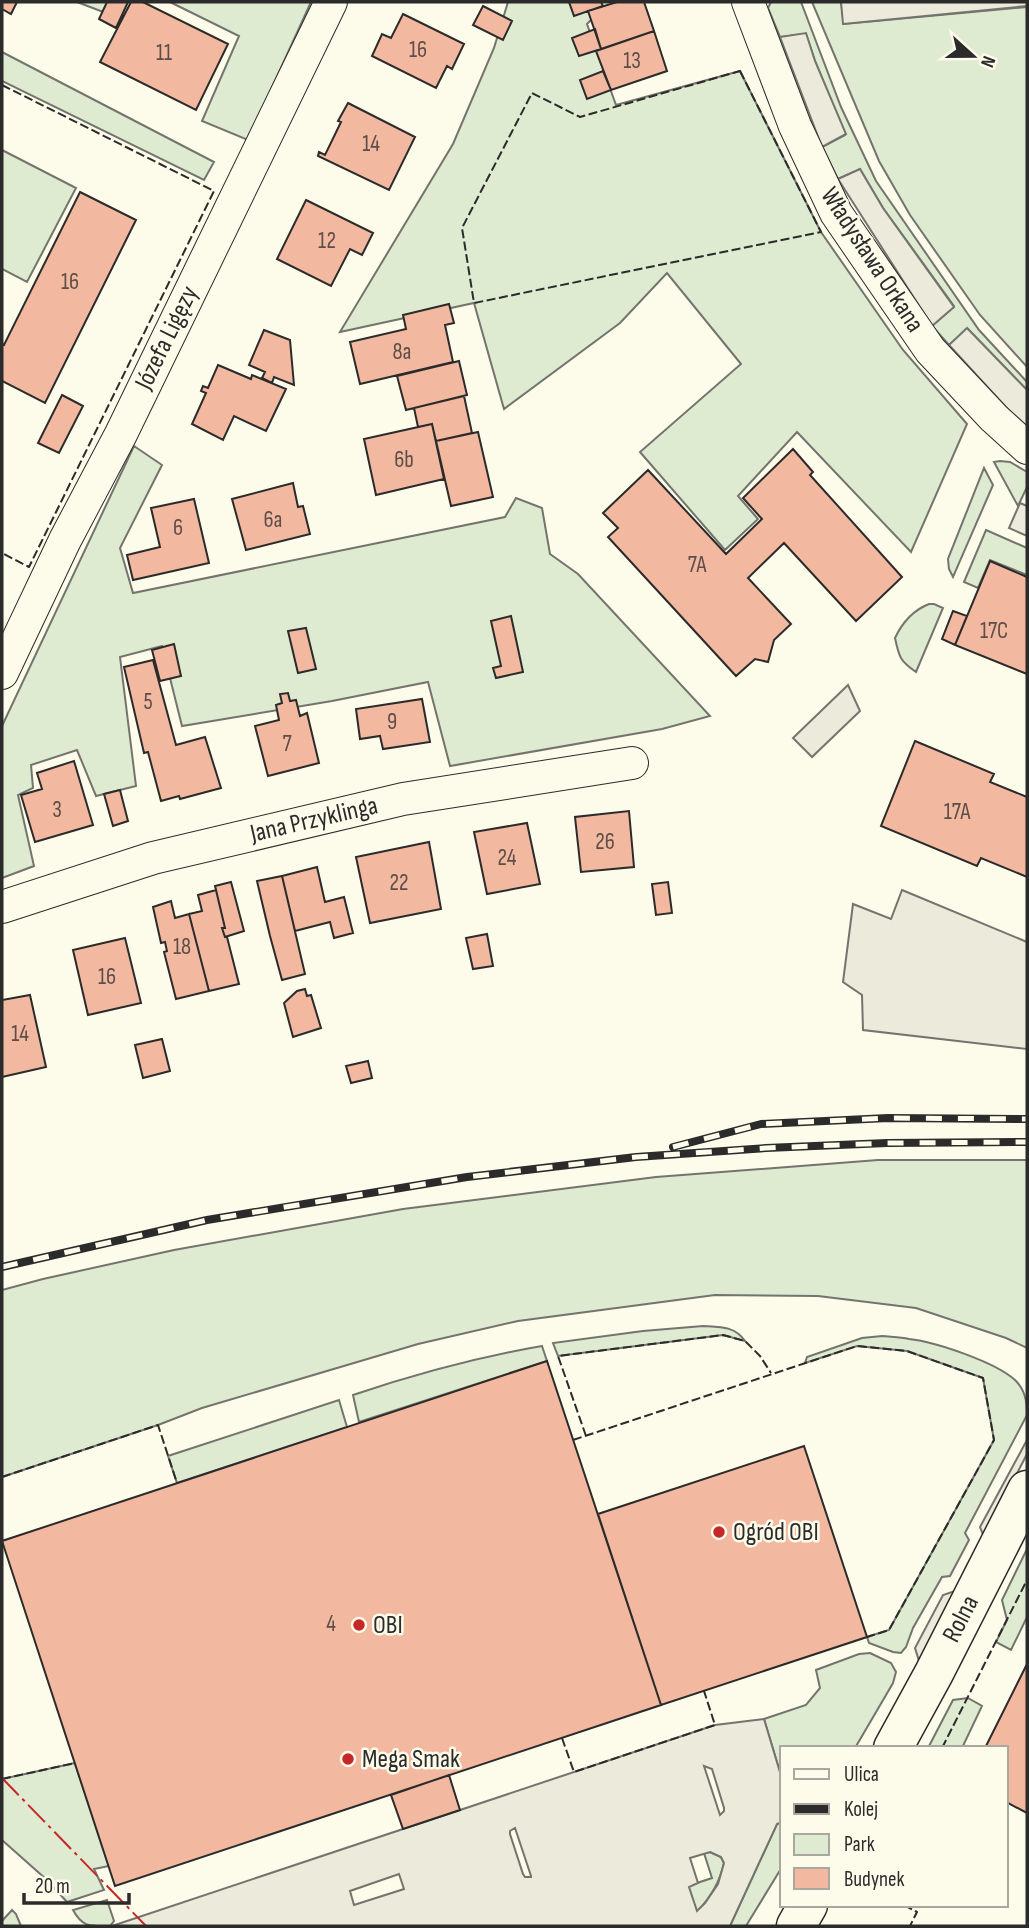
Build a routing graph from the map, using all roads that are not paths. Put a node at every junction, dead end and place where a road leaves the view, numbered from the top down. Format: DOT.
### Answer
graph roads {
  1 [pos="331,2"];
  2 [pos="748,2"];
  3 [pos="1027,448"];
  4 [pos="2,673"];
  5 [pos="632,763"];
  6 [pos="2,907"];
  7 [pos="1027,1490"];
  8 [pos="894,1746"];
  9 [pos="807,1907"];
  10 [pos="796,1926"];
  1 -- 4 [label="street, Józefa Ligęzy"];
  2 -- 3 [label="street, Władysława Orkana"];
  5 -- 6 [label="street, Jana Przyklinga"];
  7 -- 8 [label="street, Rolna"];
  9 -- 10 [label="street"];
}
